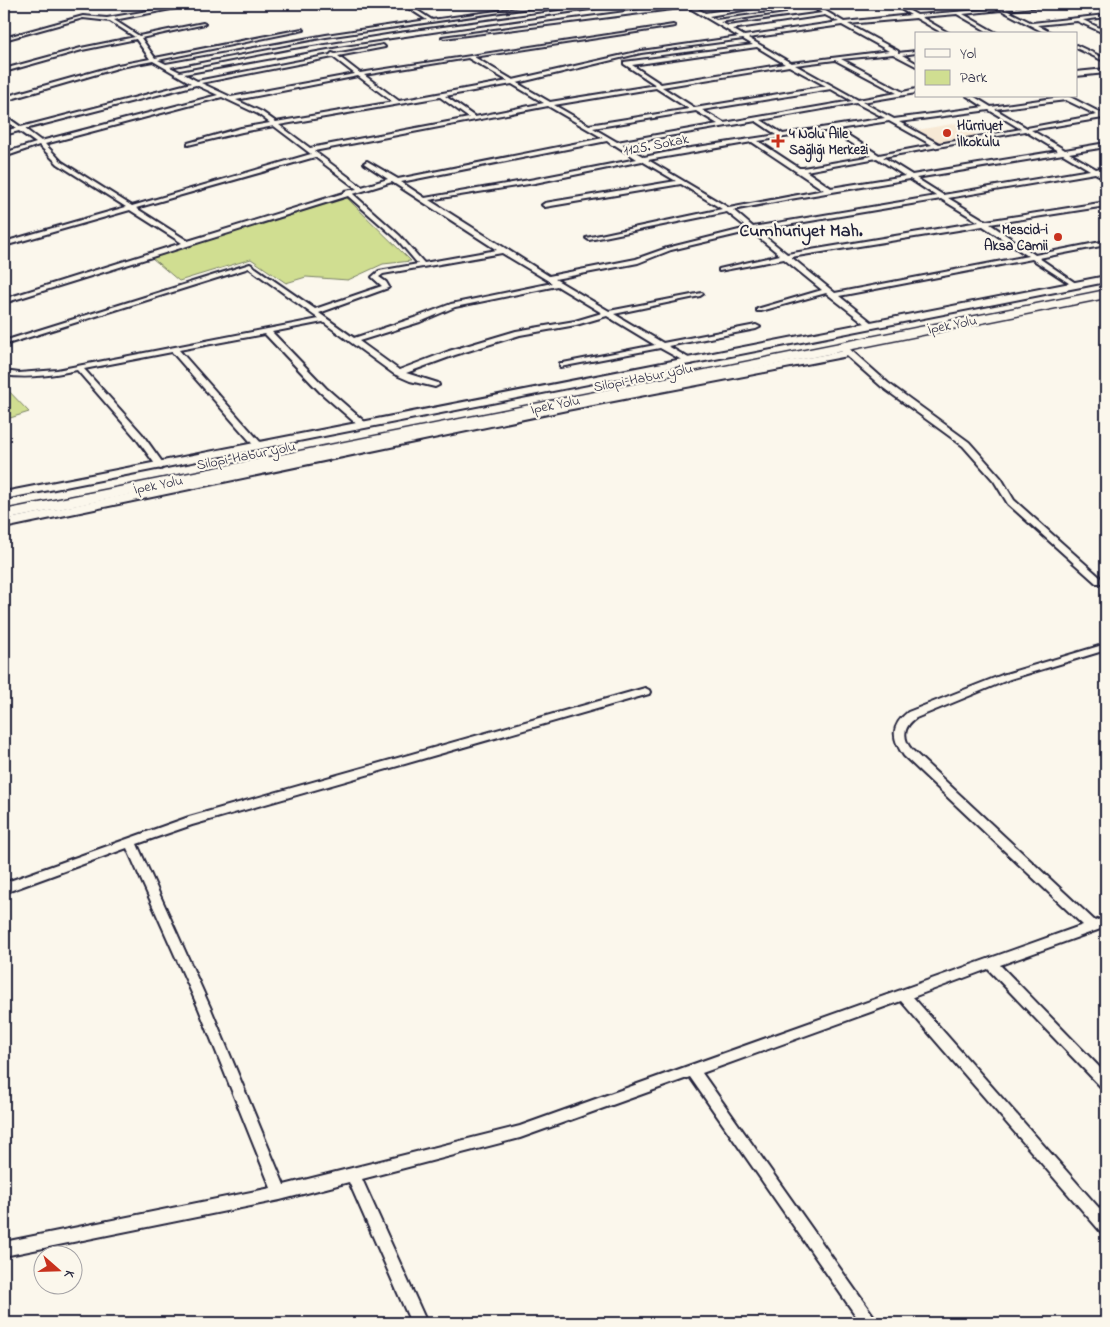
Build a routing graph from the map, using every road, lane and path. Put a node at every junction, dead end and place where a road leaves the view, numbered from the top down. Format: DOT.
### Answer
graph roads {
  1 [pos="195,4"];
  2 [pos="404,4"];
  3 [pos="547,4"];
  4 [pos="555,4"];
  5 [pos="622,4"];
  6 [pos="702,4"];
  7 [pos="775,4"];
  8 [pos="810,4"];
  9 [pos="851,4"];
  10 [pos="894,4"];
  11 [pos="991,4"];
  12 [pos="1052,4"];
  13 [pos="688,5"];
  14 [pos="817,8"];
  15 [pos="1002,9"];
  16 [pos="558,12"];
  17 [pos="783,12"];
  18 [pos="958,13"];
  19 [pos="828,14"];
  20 [pos="704,15"];
  21 [pos="1106,16"];
  22 [pos="918,17"];
  23 [pos="1076,19"];
  24 [pos="108,20"];
  25 [pos="429,20"];
  26 [pos="716,21"];
  27 [pos="844,23"];
  28 [pos="203,24"];
  29 [pos="1032,24"];
  30 [pos="673,26"];
  31 [pos="438,27"];
  32 [pos="726,28"];
  33 [pos="302,30"];
  34 [pos="295,32"];
  35 [pos="944,32"];
  36 [pos="992,32"];
  37 [pos="1047,32"];
  38 [pos="1106,33"];
  39 [pos="137,36"];
  40 [pos="444,37"];
  41 [pos="742,37"];
  42 [pos="4,39"];
  43 [pos="308,39"];
  44 [pos="320,46"];
  45 [pos="383,46"];
  46 [pos="757,46"];
  47 [pos="1078,47"];
  48 [pos="915,52"];
  49 [pos="897,53"];
  50 [pos="334,55"];
  51 [pos="470,57"];
  52 [pos="616,57"];
  53 [pos="835,58"];
  54 [pos="153,59"];
  55 [pos="1106,61"];
  56 [pos="628,64"];
  57 [pos="915,64"];
  58 [pos="791,65"];
  59 [pos="165,66"];
  60 [pos="4,70"];
  61 [pos="1106,71"];
  62 [pos="178,74"];
  63 [pos="1078,74"];
  64 [pos="362,75"];
  65 [pos="196,82"];
  66 [pos="513,82"];
  67 [pos="659,86"];
  68 [pos="832,86"];
  69 [pos="915,91"];
  70 [pos="902,94"];
  71 [pos="224,95"];
  72 [pos="441,95"];
  73 [pos="972,98"];
  74 [pos="1059,98"];
  75 [pos="1067,98"];
  76 [pos="4,99"];
  77 [pos="230,99"];
  78 [pos="859,101"];
  79 [pos="397,102"];
  80 [pos="548,104"];
  81 [pos="695,109"];
  82 [pos="990,109"];
  83 [pos="4,117"];
  84 [pos="1105,117"];
  85 [pos="473,118"];
  86 [pos="755,118"];
  87 [pos="893,120"];
  88 [pos="274,123"];
  89 [pos="722,124"];
  90 [pos="588,127"];
  91 [pos="832,128"];
  92 [pos="18,129"];
  93 [pos="1026,130"];
  94 [pos="4,133"];
  95 [pos="782,136"];
  96 [pos="608,139"];
  97 [pos="754,141"];
  98 [pos="40,143"];
  99 [pos="190,144"];
  100 [pos="614,144"];
  101 [pos="937,145"];
  102 [pos="1106,145"];
  103 [pos="310,150"];
  104 [pos="1064,151"];
  105 [pos="4,155"];
  106 [pos="316,155"];
  107 [pos="879,157"];
  108 [pos="642,160"];
  109 [pos="367,163"];
  110 [pos="1106,169"];
  111 [pos="800,170"];
  112 [pos="1096,171"];
  113 [pos="1106,177"];
  114 [pos="913,178"];
  115 [pos="396,180"];
  116 [pos="683,182"];
  117 [pos="360,189"];
  118 [pos="829,190"];
  119 [pos="347,192"];
  120 [pos="940,196"];
  121 [pos="426,199"];
  122 [pos="1106,204"];
  123 [pos="545,206"];
  124 [pos="130,207"];
  125 [pos="727,209"];
  126 [pos="984,223"];
  127 [pos="752,229"];
  128 [pos="589,238"];
  129 [pos="1106,243"];
  130 [pos="4,244"];
  131 [pos="188,244"];
  132 [pos="503,251"];
  133 [pos="786,256"];
  134 [pos="1032,256"];
  135 [pos="422,264"];
  136 [pos="721,270"];
  137 [pos="549,278"];
  138 [pos="1106,279"];
  139 [pos="559,284"];
  140 [pos="1106,284"];
  141 [pos="1076,285"];
  142 [pos="831,292"];
  143 [pos="700,294"];
  144 [pos="1106,294"];
  145 [pos="4,301"];
  146 [pos="759,310"];
  147 [pos="314,312"];
  148 [pos="610,313"];
  149 [pos="981,314"];
  150 [pos="324,320"];
  151 [pos="871,326"];
  152 [pos="756,327"];
  153 [pos="268,332"];
  154 [pos="354,340"];
  155 [pos="4,343"];
  156 [pos="663,346"];
  157 [pos="174,348"];
  158 [pos="845,350"];
  159 [pos="689,362"];
  160 [pos="563,365"];
  161 [pos="79,368"];
  162 [pos="4,373"];
  163 [pos="399,373"];
  164 [pos="435,385"];
  165 [pos="363,425"];
  166 [pos="259,446"];
  167 [pos="161,466"];
  168 [pos="4,496"];
  169 [pos="4,503"];
  170 [pos="4,515"];
  171 [pos="4,524"];
  172 [pos="1099,582"];
  173 [pos="1106,647"];
  174 [pos="645,692"];
  175 [pos="130,842"];
  176 [pos="4,888"];
  177 [pos="1100,925"];
  178 [pos="991,964"];
  179 [pos="904,996"];
  180 [pos="692,1071"];
  181 [pos="1106,1083"];
  182 [pos="353,1174"];
  183 [pos="280,1193"];
  184 [pos="1106,1228"];
  185 [pos="4,1249"];
  186 [pos="420,1323"];
  187 [pos="870,1323"];
  1 -- 24 [label="street"];
  2 -- 25 [label="street"];
  3 -- 4 [label="street"];
  3 -- 16 [label="street"];
  3 -- 25 [label="street"];
  5 -- 16 [label="street"];
  6 -- 13 [label="street"];
  7 -- 20 [label="street"];
  8 -- 14 [label="street"];
  9 -- 14 [label="street"];
  10 -- 22 [label="street"];
  11 -- 15 [label="street"];
  12 -- 15 [label="street"];
  13 -- 20 [label="street"];
  13 -- 40 [label="street"];
  14 -- 19 [label="street"];
  15 -- 18 [label="street"];
  15 -- 29 [label="street"];
  16 -- 31 [label="street"];
  17 -- 26 [label="street"];
  18 -- 22 [label="street"];
  18 -- 36 [label="street"];
  19 -- 27 [label="street"];
  19 -- 32 [label="street"];
  20 -- 26 [label="street"];
  21 -- 23 [label="street"];
  22 -- 27 [label="street"];
  22 -- 35 [label="street"];
  23 -- 29 [label="street"];
  23 -- 38 [label="street"];
  24 -- 39 [label="street"];
  24 -- 42 [label="street"];
  25 -- 31 [label="street"];
  25 -- 43 [label="street"];
  26 -- 32 [label="street"];
  27 -- 41 [label="street"];
  27 -- 49 [label="street"];
  28 -- 39 [label="street"];
  29 -- 37 [label="street"];
  30 -- 51 [label="street"];
  31 -- 44 [label="street"];
  32 -- 41 [label="street"];
  33 -- 34 [label="street"];
  34 -- 43 [label="street"];
  34 -- 54 [label="street"];
  39 -- 54 [label="street"];
  39 -- 60 [label="street"];
  41 -- 46 [label="street"];
  41 -- 52 [label="street"];
  43 -- 44 [label="street"];
  43 -- 59 [label="street"];
  44 -- 50 [label="street"];
  44 -- 62 [label="street"];
  45 -- 50 [label="street"];
  46 -- 56 [label="street"];
  46 -- 58 [label="street"];
  47 -- 55 [label="street"];
  48 -- 49 [label="street"];
  49 -- 53 [label="street"];
  49 -- 57 [label="street"];
  50 -- 64 [label="street"];
  50 -- 65 [label="street"];
  51 -- 64 [label="street"];
  51 -- 66 [label="street"];
  52 -- 56 [label="street"];
  52 -- 66 [label="street"];
  53 -- 58 [label="street"];
  53 -- 70 [label="street"];
  54 -- 59 [label="street"];
  54 -- 76 [label="street"];
  56 -- 67 [label="street"];
  58 -- 67 [label="street"];
  58 -- 68 [label="street"];
  59 -- 62 [label="street"];
  61 -- 63 [label="street"];
  62 -- 65 [label="street"];
  64 -- 77 [label="street"];
  64 -- 79 [label="street"];
  65 -- 71 [label="street"];
  65 -- 92 [label="street"];
  66 -- 72 [label="street"];
  66 -- 80 [label="street"];
  67 -- 80 [label="street"];
  67 -- 81 [label="street"];
  68 -- 78 [label="street"];
  68 -- 81 [label="street"];
  69 -- 70 [label="street"];
  70 -- 78 [label="street"];
  71 -- 77 [label="street"];
  71 -- 98 [label="street"];
  72 -- 79 [label="street"];
  72 -- 85 [label="street"];
  73 -- 82 [label="street"];
  74 -- 82 [label="street, 1125. Sokak"];
  75 -- 84 [label="street"];
  77 -- 88 [label="street"];
  78 -- 86 [label="street"];
  78 -- 87 [label="street"];
  79 -- 88 [label="street"];
  80 -- 85 [label="street"];
  80 -- 90 [label="street"];
  81 -- 89 [label="street"];
  81 -- 90 [label="street"];
  82 -- 87 [label="street, 1125. Sokak"];
  82 -- 93 [label="street"];
  83 -- 92 [label="street"];
  84 -- 93 [label="street"];
  85 -- 103 [label="street"];
  86 -- 89 [label="street"];
  86 -- 95 [label="street"];
  87 -- 91 [label="street, 1125. Sokak"];
  87 -- 101 [label="street"];
  88 -- 99 [label="street"];
  88 -- 103 [label="street"];
  89 -- 100 [label="street"];
  90 -- 96 [label="street"];
  91 -- 95 [label="street, 1125. Sokak"];
  91 -- 107 [label="street"];
  92 -- 94 [label="street"];
  92 -- 98 [label="street"];
  93 -- 101 [label="street"];
  93 -- 104 [label="street"];
  95 -- 97 [label="street, 1125. Sokak"];
  96 -- 100 [label="street"];
  96 -- 115 [label="street"];
  97 -- 108 [label="street, 1125. Sokak"];
  97 -- 111 [label="street"];
  98 -- 105 [label="street"];
  98 -- 124 [label="street"];
  100 -- 108 [label="street"];
  101 -- 107 [label="street"];
  102 -- 104 [label="street"];
  103 -- 106 [label="street"];
  104 -- 112 [label="street"];
  104 -- 114 [label="street"];
  106 -- 117 [label="street"];
  106 -- 124 [label="street"];
  107 -- 111 [label="street"];
  107 -- 114 [label="street"];
  108 -- 116 [label="street"];
  108 -- 121 [label="street, 1125. Sokak"];
  109 -- 115 [label="street"];
  110 -- 112 [label="street"];
  111 -- 118 [label="street"];
  112 -- 113 [label="street"];
  112 -- 120 [label="street"];
  114 -- 118 [label="street"];
  114 -- 120 [label="street"];
  115 -- 117 [label="street"];
  115 -- 121 [label="street"];
  116 -- 123 [label="street"];
  116 -- 125 [label="street"];
  117 -- 119 [label="street"];
  118 -- 125 [label="street"];
  119 -- 131 [label="street"];
  119 -- 135 [label="street"];
  120 -- 126 [label="street"];
  120 -- 127 [label="street"];
  121 -- 132 [label="street"];
  122 -- 126 [label="street"];
  124 -- 130 [label="street"];
  124 -- 131 [label="street"];
  125 -- 127 [label="street"];
  125 -- 128 [label="street"];
  126 -- 133 [label="street"];
  126 -- 134 [label="street"];
  127 -- 133 [label="street"];
  127 -- 137 [label="street"];
  129 -- 134 [label="street"];
  131 -- 145 [label="street"];
  132 -- 135 [label="street"];
  132 -- 137 [label="street"];
  133 -- 136 [label="street"];
  133 -- 142 [label="street"];
  134 -- 141 [label="street"];
  134 -- 142 [label="street"];
  135 -- 147 [label="street"];
  137 -- 139 [label="street"];
  138 -- 141 [label="street"];
  139 -- 148 [label="street"];
  139 -- 154 [label="street"];
  140 -- 149 [label="highway, Silopi-Habur yolu"];
  141 -- 151 [label="street"];
  142 -- 146 [label="street"];
  142 -- 151 [label="street"];
  143 -- 148 [label="street"];
  144 -- 149 [label="highway, İpek Yolu"];
  147 -- 150 [label="street"];
  147 -- 155 [label="street"];
  148 -- 156 [label="street"];
  148 -- 163 [label="street"];
  149 -- 158 [label="highway, İpek Yolu"];
  149 -- 169 [label="highway, Silopi-Habur yolu"];
  150 -- 153 [label="street"];
  150 -- 154 [label="street"];
  151 -- 159 [label="street"];
  152 -- 156 [label="street"];
  153 -- 157 [label="street"];
  153 -- 165 [label="street"];
  154 -- 163 [label="street"];
  156 -- 159 [label="street"];
  156 -- 160 [label="street"];
  157 -- 161 [label="street"];
  157 -- 166 [label="street"];
  158 -- 170 [label="highway, İpek Yolu"];
  158 -- 171 [label="street"];
  158 -- 172 [label="street"];
  159 -- 165 [label="street"];
  161 -- 162 [label="street"];
  161 -- 167 [label="street"];
  163 -- 164 [label="street"];
  165 -- 166 [label="street"];
  166 -- 167 [label="street"];
  167 -- 168 [label="street"];
  173 -- 177 [label="street"];
  174 -- 175 [label="street"];
  175 -- 176 [label="street"];
  175 -- 183 [label="street"];
  177 -- 178 [label="street"];
  178 -- 179 [label="street"];
  178 -- 181 [label="street"];
  179 -- 180 [label="street"];
  179 -- 184 [label="street"];
  180 -- 182 [label="street"];
  180 -- 187 [label="street"];
  182 -- 183 [label="street"];
  182 -- 186 [label="street"];
  183 -- 185 [label="street"];
}
